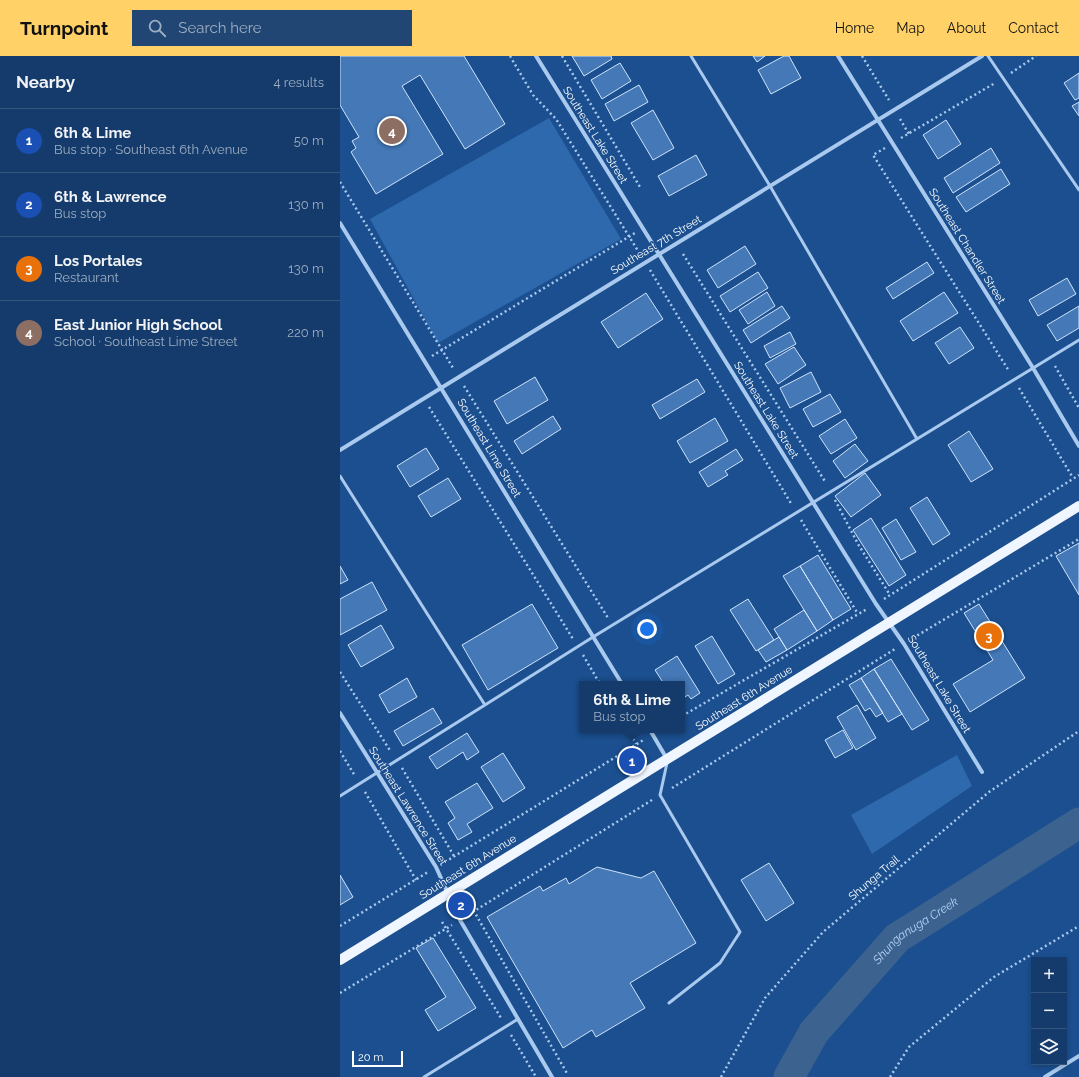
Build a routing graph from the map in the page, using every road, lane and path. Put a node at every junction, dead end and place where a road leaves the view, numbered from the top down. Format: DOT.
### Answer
graph roads {
  1 [pos="510,56"];
  2 [pos="536,56"];
  3 [pos="562,56"];
  4 [pos="691,56"];
  5 [pos="838,56"];
  6 [pos="862,56"];
  7 [pos="982,56"];
  8 [pos="988,56"];
  9 [pos="895,109"];
  10 [pos="878,120"];
  11 [pos="909,134"];
  12 [pos="340,182"];
  13 [pos="770,186"];
  14 [pos="640,187"];
  15 [pos="1079,190"];
  16 [pos="340,223"];
  17 [pos="643,228"];
  18 [pos="629,236"];
  19 [pos="658,254"];
  20 [pos="684,254"];
  21 [pos="645,262"];
  22 [pos="1079,340"];
  23 [pos="442,350"];
  24 [pos="424,360"];
  25 [pos="1055,366"];
  26 [pos="1033,368"];
  27 [pos="458,377"];
  28 [pos="441,387"];
  29 [pos="423,398"];
  30 [pos="1079,408"];
  31 [pos="917,439"];
  32 [pos="1079,446"];
  33 [pos="340,450"];
  34 [pos="1079,475"];
  35 [pos="340,476"];
  36 [pos="1073,478"];
  37 [pos="831,492"];
  38 [pos="813,503"];
  39 [pos="1079,506"];
  40 [pos="797,513"];
  41 [pos="1079,539"];
  42 [pos="890,595"];
  43 [pos="858,614"];
  44 [pos="889,623"];
  45 [pos="612,625"];
  46 [pos="593,637"];
  47 [pos="904,644"];
  48 [pos="578,646"];
  49 [pos="598,681"];
  50 [pos="620,681"];
  51 [pos="485,705"];
  52 [pos="340,713"];
  53 [pos="1079,731"];
  54 [pos="630,733"];
  55 [pos="650,733"];
  56 [pos="652,733"];
  57 [pos="636,744"];
  58 [pos="340,751"];
  59 [pos="668,759"];
  60 [pos="982,772"];
  61 [pos="377,773"];
  62 [pos="360,784"];
  63 [pos="660,795"];
  64 [pos="340,796"];
  65 [pos="436,867"];
  66 [pos="416,880"];
  67 [pos="448,894"];
  68 [pos="471,906"];
  69 [pos="474,911"];
  70 [pos="460,920"];
  71 [pos="442,922"];
  72 [pos="340,926"];
  73 [pos="1079,926"];
  74 [pos="446,928"];
  75 [pos="340,960"];
  76 [pos="340,993"];
  77 [pos="669,1003"];
  78 [pos="518,1019"];
  79 [pos="506,1026"];
  80 [pos="1079,1056"];
  81 [pos="568,1075"];
  82 [pos="424,1077"];
  83 [pos="536,1077"];
  84 [pos="552,1077"];
  85 [pos="721,1077"];
  86 [pos="890,1077"];
  87 [pos="1045,1077"];
  1 -- 18 [label="path"];
  2 -- 17 [label="street, Southeast Lake Street"];
  3 -- 14 [label="path"];
  4 -- 13 [label="lane"];
  5 -- 10 [label="street, Southeast Chandler Street"];
  6 -- 9 [label="path"];
  7 -- 9 [label="street, Southeast 7th Street"];
  8 -- 15 [label="lane"];
  9 -- 10 [label="street, Southeast 7th Street"];
  9 -- 11 [label="path"];
  10 -- 13 [label="street, Southeast 7th Street"];
  10 -- 26 [label="street, Southeast Chandler Street"];
  12 -- 23 [label="path"];
  13 -- 19 [label="street, Southeast 7th Street"];
  13 -- 31 [label="lane"];
  16 -- 24 [label="street, Southeast Lime Street"];
  17 -- 18 [label="path"];
  17 -- 19 [label="street, Southeast Lake Street"];
  18 -- 21 [label="path"];
  18 -- 23 [label="path"];
  19 -- 21 [label="street, Southeast 7th Street"];
  19 -- 38 [label="street, Southeast Lake Street"];
  20 -- 37 [label="path"];
  21 -- 27 [label="street, Southeast 7th Street"];
  21 -- 40 [label="path"];
  22 -- 26 [label="lane"];
  23 -- 24 [label="path"];
  23 -- 27 [label="path"];
  24 -- 28 [label="street, Southeast Lime Street"];
  25 -- 30 [label="path"];
  26 -- 31 [label="lane"];
  26 -- 32 [label="street, Southeast Chandler Street"];
  27 -- 28 [label="street, Southeast 7th Street"];
  27 -- 45 [label="path"];
  28 -- 29 [label="street, Southeast 7th Street"];
  28 -- 46 [label="street, Southeast Lime Street"];
  29 -- 33 [label="street, Southeast 7th Street"];
  29 -- 48 [label="path"];
  31 -- 37 [label="lane"];
  34 -- 36 [label="path"];
  35 -- 51 [label="lane"];
  37 -- 38 [label="lane"];
  37 -- 42 [label="path"];
  38 -- 40 [label="lane"];
  38 -- 44 [label="street, Southeast Lake Street"];
  39 -- 44 [label="main road, Southeast 6th Avenue"];
  40 -- 43 [label="path"];
  40 -- 45 [label="lane"];
  41 -- 47 [label="path"];
  44 -- 47 [label="street, Southeast Lake Street"];
  44 -- 59 [label="main road, Southeast 6th Avenue"];
  45 -- 46 [label="lane"];
  46 -- 48 [label="lane"];
  46 -- 50 [label="street, Southeast Lime Street"];
  47 -- 60 [label="street, Southeast Lake Street"];
  47 -- 63 [label="path"];
  48 -- 49 [label="path"];
  48 -- 51 [label="lane"];
  51 -- 61 [label="lane"];
  52 -- 61 [label="street, Southeast Lawrence Street"];
  53 -- 85 [label="path, Shunga Trail"];
  54 -- 57 [label="path"];
  55 -- 57 [label="path"];
  56 -- 59 [label="street"];
  57 -- 65 [label="path"];
  58 -- 62 [label="path"];
  59 -- 63 [label="lane"];
  59 -- 67 [label="main road, Southeast 6th Avenue"];
  61 -- 62 [label="lane"];
  61 -- 65 [label="street, Southeast Lawrence Street"];
  62 -- 64 [label="lane"];
  62 -- 66 [label="path"];
  63 -- 69 [label="path"];
  63 -- 77 [label="lane"];
  65 -- 66 [label="path"];
  65 -- 67 [label="street, Southeast Lawrence Street"];
  66 -- 72 [label="path"];
  67 -- 70 [label="street, Southeast Lawrence Street"];
  67 -- 75 [label="main road, Southeast 6th Avenue"];
  68 -- 69 [label="path"];
  69 -- 70 [label="path"];
  69 -- 81 [label="path"];
  70 -- 74 [label="path"];
  70 -- 78 [label="street, Southeast Lawrence Street"];
  71 -- 74 [label="path"];
  73 -- 86 [label="path"];
  74 -- 76 [label="path"];
  74 -- 79 [label="path"];
  78 -- 79 [label="lane"];
  78 -- 84 [label="street, Southeast Lawrence Street"];
  79 -- 82 [label="lane"];
  79 -- 83 [label="path"];
  80 -- 87 [label="street"];
}
